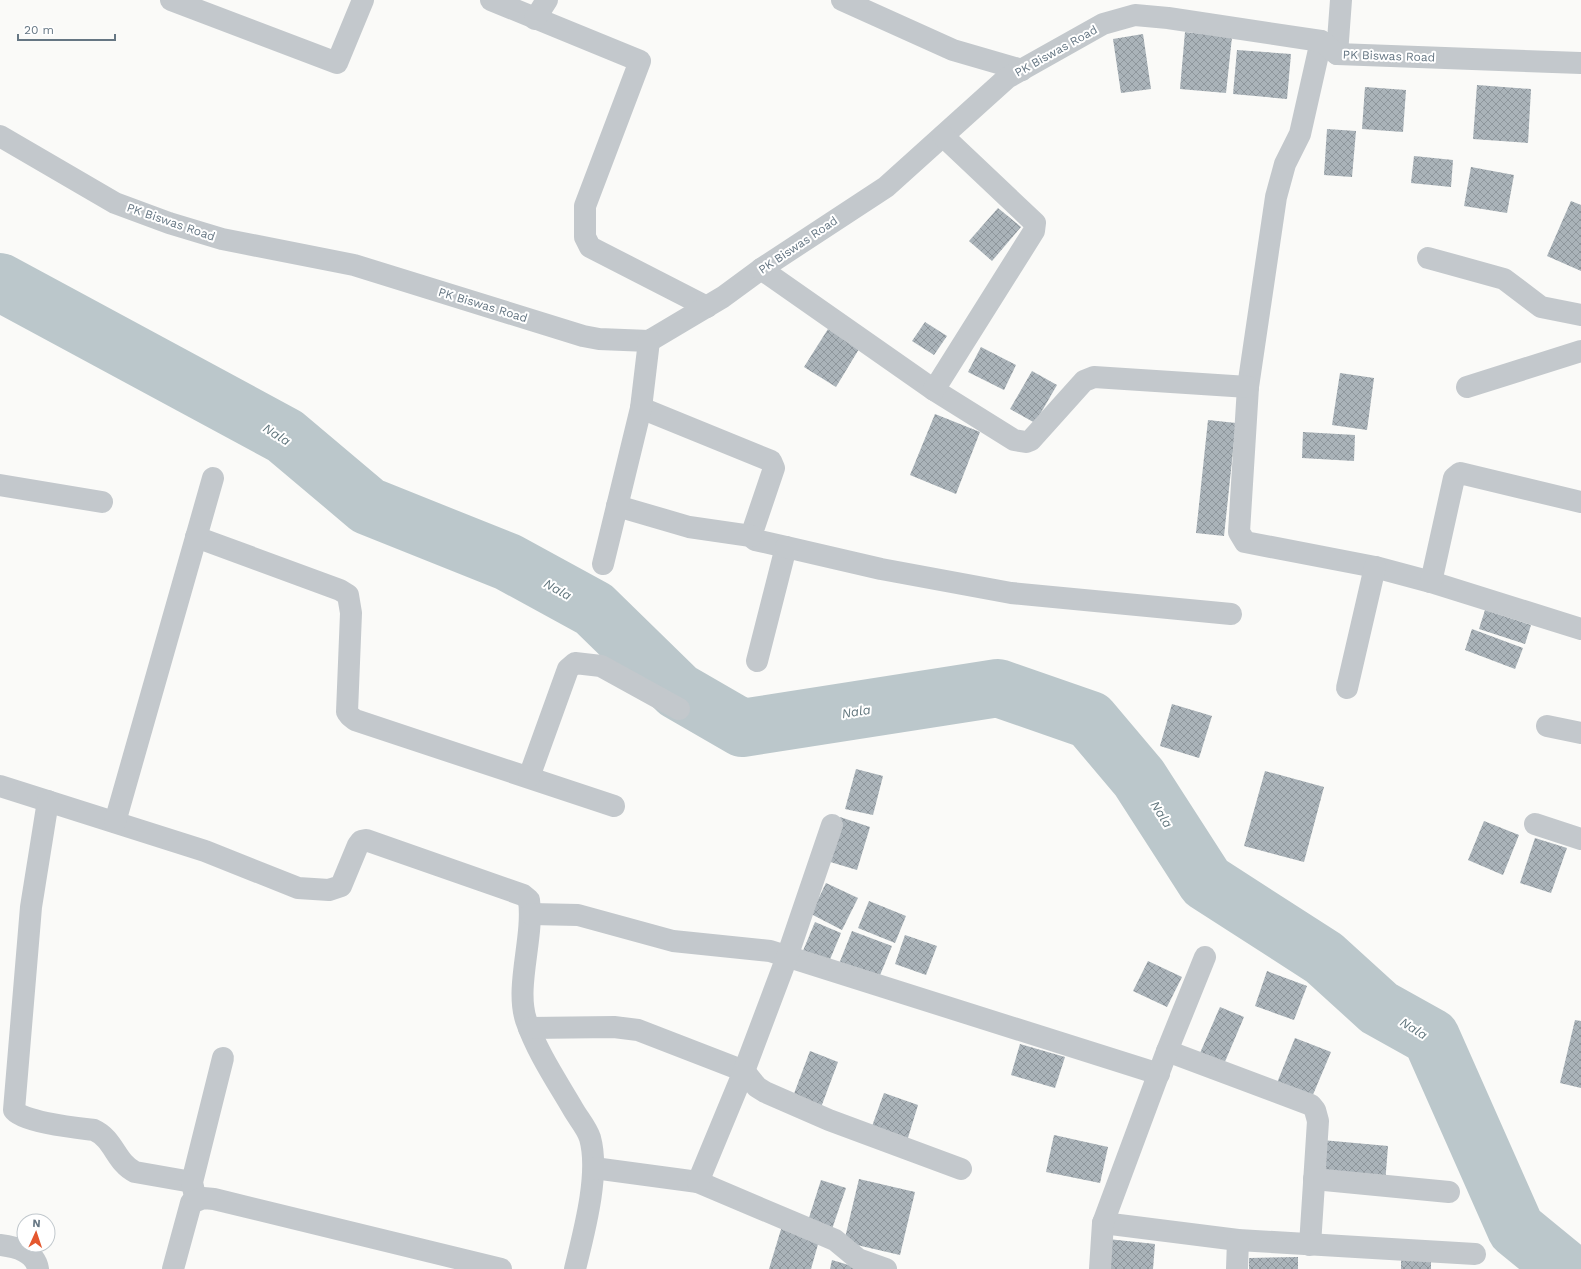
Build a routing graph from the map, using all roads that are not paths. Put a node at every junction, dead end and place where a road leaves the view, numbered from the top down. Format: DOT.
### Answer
graph roads {
  1 [pos="171,0"];
  2 [pos="362,0"];
  3 [pos="491,0"];
  4 [pos="547,0"];
  5 [pos="842,0"];
  6 [pos="1341,0"];
  7 [pos="535,19"];
  8 [pos="1329,48"];
  9 [pos="1581,63"];
  10 [pos="1022,70"];
  11 [pos="0,136"];
  12 [pos="943,136"];
  13 [pos="1428,258"];
  14 [pos="761,269"];
  15 [pos="707,307"];
  16 [pos="1581,315"];
  17 [pos="649,341"];
  18 [pos="1581,351"];
  19 [pos="1248,387"];
  20 [pos="1467,387"];
  21 [pos="934,390"];
  22 [pos="641,408"];
  23 [pos="213,478"];
  24 [pos="0,485"];
  25 [pos="102,502"];
  26 [pos="1581,502"];
  27 [pos="617,506"];
  28 [pos="751,536"];
  29 [pos="196,537"];
  30 [pos="786,547"];
  31 [pos="603,564"];
  32 [pos="1375,567"];
  33 [pos="1431,582"];
  34 [pos="1231,614"];
  35 [pos="1581,629"];
  36 [pos="757,661"];
  37 [pos="1347,688"];
  38 [pos="679,708"];
  39 [pos="1547,726"];
  40 [pos="1581,733"];
  41 [pos="529,777"];
  42 [pos="0,786"];
  43 [pos="48,800"];
  44 [pos="614,806"];
  45 [pos="115,822"];
  46 [pos="1535,824"];
  47 [pos="832,825"];
  48 [pos="1581,839"];
  49 [pos="531,914"];
  50 [pos="787,957"];
  51 [pos="1205,957"];
  52 [pos="529,1028"];
  53 [pos="1167,1051"];
  54 [pos="222,1058"];
  55 [pos="744,1071"];
  56 [pos="1158,1074"];
  57 [pos="594,1168"];
  58 [pos="961,1170"];
  59 [pos="1314,1179"];
  60 [pos="698,1182"];
  61 [pos="194,1191"];
  62 [pos="1449,1192"];
  63 [pos="1103,1223"];
  64 [pos="1238,1240"];
  65 [pos="0,1245"];
  66 [pos="1310,1245"];
  67 [pos="1475,1254"];
  68 [pos="38,1269"];
  69 [pos="173,1269"];
  70 [pos="501,1269"];
  71 [pos="575,1269"];
  72 [pos="886,1269"];
  73 [pos="1100,1269"];
  74 [pos="1237,1269"];
  1 -- 2 [label="street"];
  3 -- 7 [label="street"];
  4 -- 7 [label="street"];
  5 -- 10 [label="street"];
  6 -- 8 [label="street"];
  7 -- 15 [label="street"];
  8 -- 9 [label="street, PK Biswas Road"];
  8 -- 10 [label="street, PK Biswas Road"];
  8 -- 19 [label="street"];
  10 -- 12 [label="street, PK Biswas Road"];
  11 -- 17 [label="street, PK Biswas Road"];
  12 -- 14 [label="street, PK Biswas Road"];
  12 -- 21 [label="street"];
  13 -- 16 [label="street"];
  14 -- 15 [label="street, PK Biswas Road"];
  14 -- 21 [label="street"];
  15 -- 17 [label="street, PK Biswas Road"];
  17 -- 22 [label="street"];
  18 -- 20 [label="street"];
  19 -- 21 [label="street"];
  19 -- 32 [label="street"];
  22 -- 27 [label="street"];
  22 -- 28 [label="street"];
  23 -- 29 [label="street"];
  24 -- 25 [label="street"];
  26 -- 33 [label="street"];
  27 -- 28 [label="street"];
  27 -- 31 [label="street"];
  28 -- 30 [label="street"];
  29 -- 41 [label="street"];
  29 -- 45 [label="street"];
  30 -- 34 [label="street"];
  30 -- 36 [label="street"];
  32 -- 33 [label="street"];
  32 -- 37 [label="street"];
  33 -- 35 [label="street"];
  38 -- 41 [label="street"];
  39 -- 40 [label="street"];
  41 -- 44 [label="street"];
  42 -- 43 [label="street"];
  43 -- 45 [label="street"];
  43 -- 61 [label="street"];
  45 -- 49 [label="street"];
  46 -- 48 [label="street"];
  47 -- 50 [label="street"];
  49 -- 50 [label="street"];
  49 -- 52 [label="street"];
  50 -- 55 [label="street"];
  50 -- 56 [label="street"];
  51 -- 53 [label="street"];
  52 -- 55 [label="street"];
  52 -- 57 [label="street"];
  53 -- 56 [label="street"];
  53 -- 59 [label="street"];
  54 -- 61 [label="street"];
  55 -- 58 [label="street"];
  55 -- 60 [label="street"];
  56 -- 63 [label="street"];
  57 -- 60 [label="street"];
  57 -- 71 [label="street"];
  59 -- 62 [label="street"];
  59 -- 66 [label="street"];
  60 -- 72 [label="street"];
  61 -- 69 [label="street"];
  61 -- 70 [label="street"];
  63 -- 64 [label="street"];
  63 -- 73 [label="street"];
  64 -- 66 [label="street"];
  64 -- 74 [label="street"];
  65 -- 68 [label="street"];
  66 -- 67 [label="street"];
}
